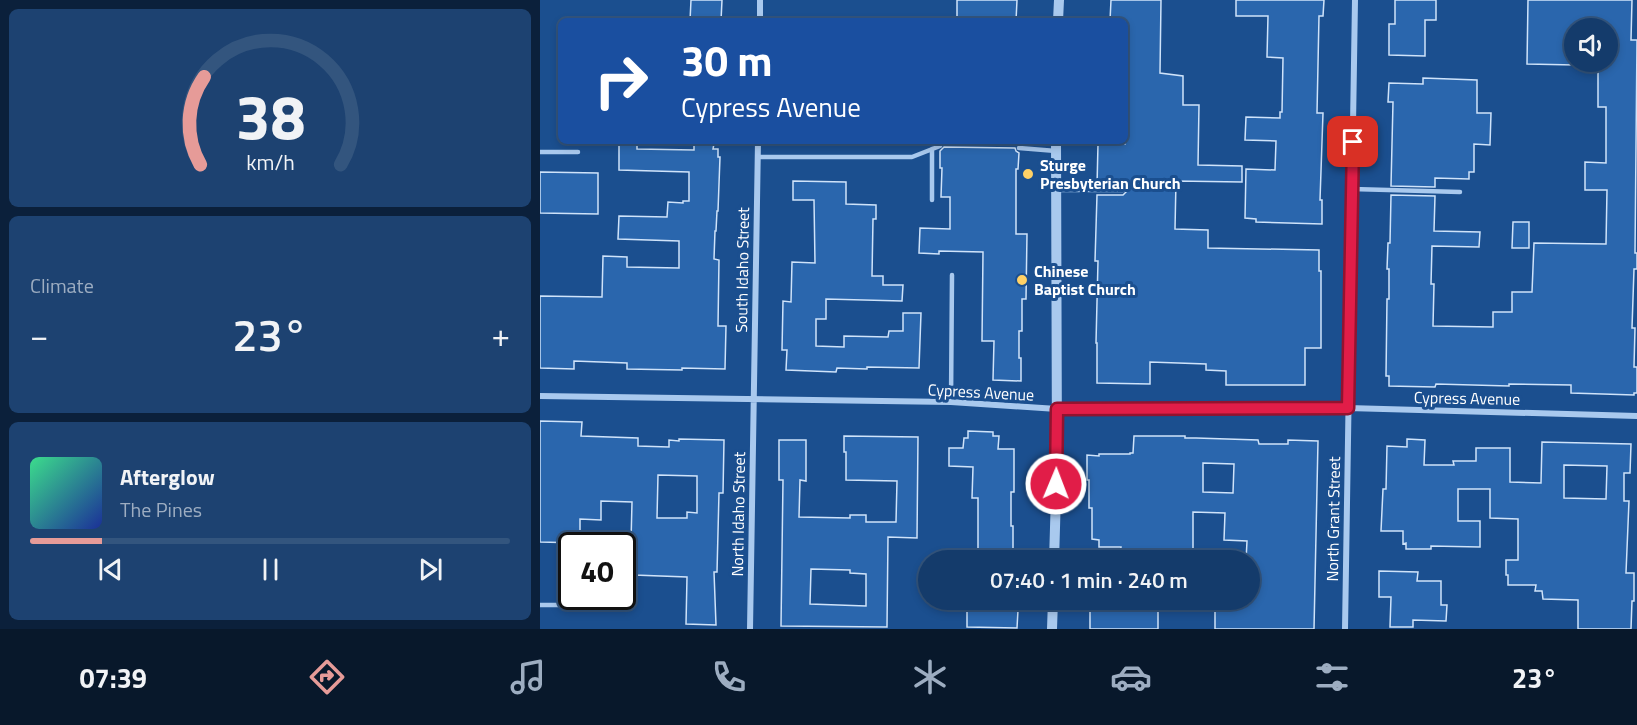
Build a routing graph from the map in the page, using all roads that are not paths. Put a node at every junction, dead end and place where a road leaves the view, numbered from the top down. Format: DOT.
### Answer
graph roads {
  1 [pos="760,0"];
  2 [pos="1059,0"];
  3 [pos="1355,0"];
  4 [pos="760,18"];
  5 [pos="1058,18"];
  6 [pos="758,144"];
  7 [pos="940,146"];
  8 [pos="1056,146"];
  9 [pos="1019,148"];
  10 [pos="932,149"];
  11 [pos="540,152"];
  12 [pos="578,152"];
  13 [pos="758,157"];
  14 [pos="1352,189"];
  15 [pos="1056,190"];
  16 [pos="1123,190"];
  17 [pos="1460,192"];
  18 [pos="932,200"];
  19 [pos="952,275"];
  20 [pos="540,396"];
  21 [pos="754,399"];
  22 [pos="951,402"];
  23 [pos="1348,408"];
  24 [pos="1057,409"];
  25 [pos="1637,416"];
  26 [pos="1054,550"];
  27 [pos="540,605"];
  28 [pos="558,605"];
  29 [pos="1053,610"];
  30 [pos="750,629"];
  31 [pos="1052,629"];
  32 [pos="1345,629"];
  1 -- 4 [label="street"];
  2 -- 5 [label="street"];
  3 -- 14 [label="street, North Grant Street"];
  6 -- 13 [label="street, South Idaho Street"];
  7 -- 10 [label="lane"];
  8 -- 9 [label="lane"];
  8 -- 15 [label="street"];
  10 -- 13 [label="lane"];
  10 -- 18 [label="lane"];
  11 -- 12 [label="lane"];
  13 -- 21 [label="street, South Idaho Street"];
  14 -- 17 [label="lane"];
  14 -- 23 [label="street, North Grant Street"];
  15 -- 16 [label="lane"];
  15 -- 24 [label="street"];
  19 -- 22 [label="lane"];
  20 -- 21 [label="street, Cypress Avenue"];
  21 -- 22 [label="street, Cypress Avenue"];
  21 -- 30 [label="street, North Idaho Street"];
  22 -- 24 [label="street, Cypress Avenue"];
  23 -- 24 [label="street, Cypress Avenue"];
  23 -- 25 [label="street, Cypress Avenue"];
  23 -- 32 [label="street, North Grant Street"];
  24 -- 26 [label="street"];
  27 -- 28 [label="lane"];
  29 -- 31 [label="street"];
}
